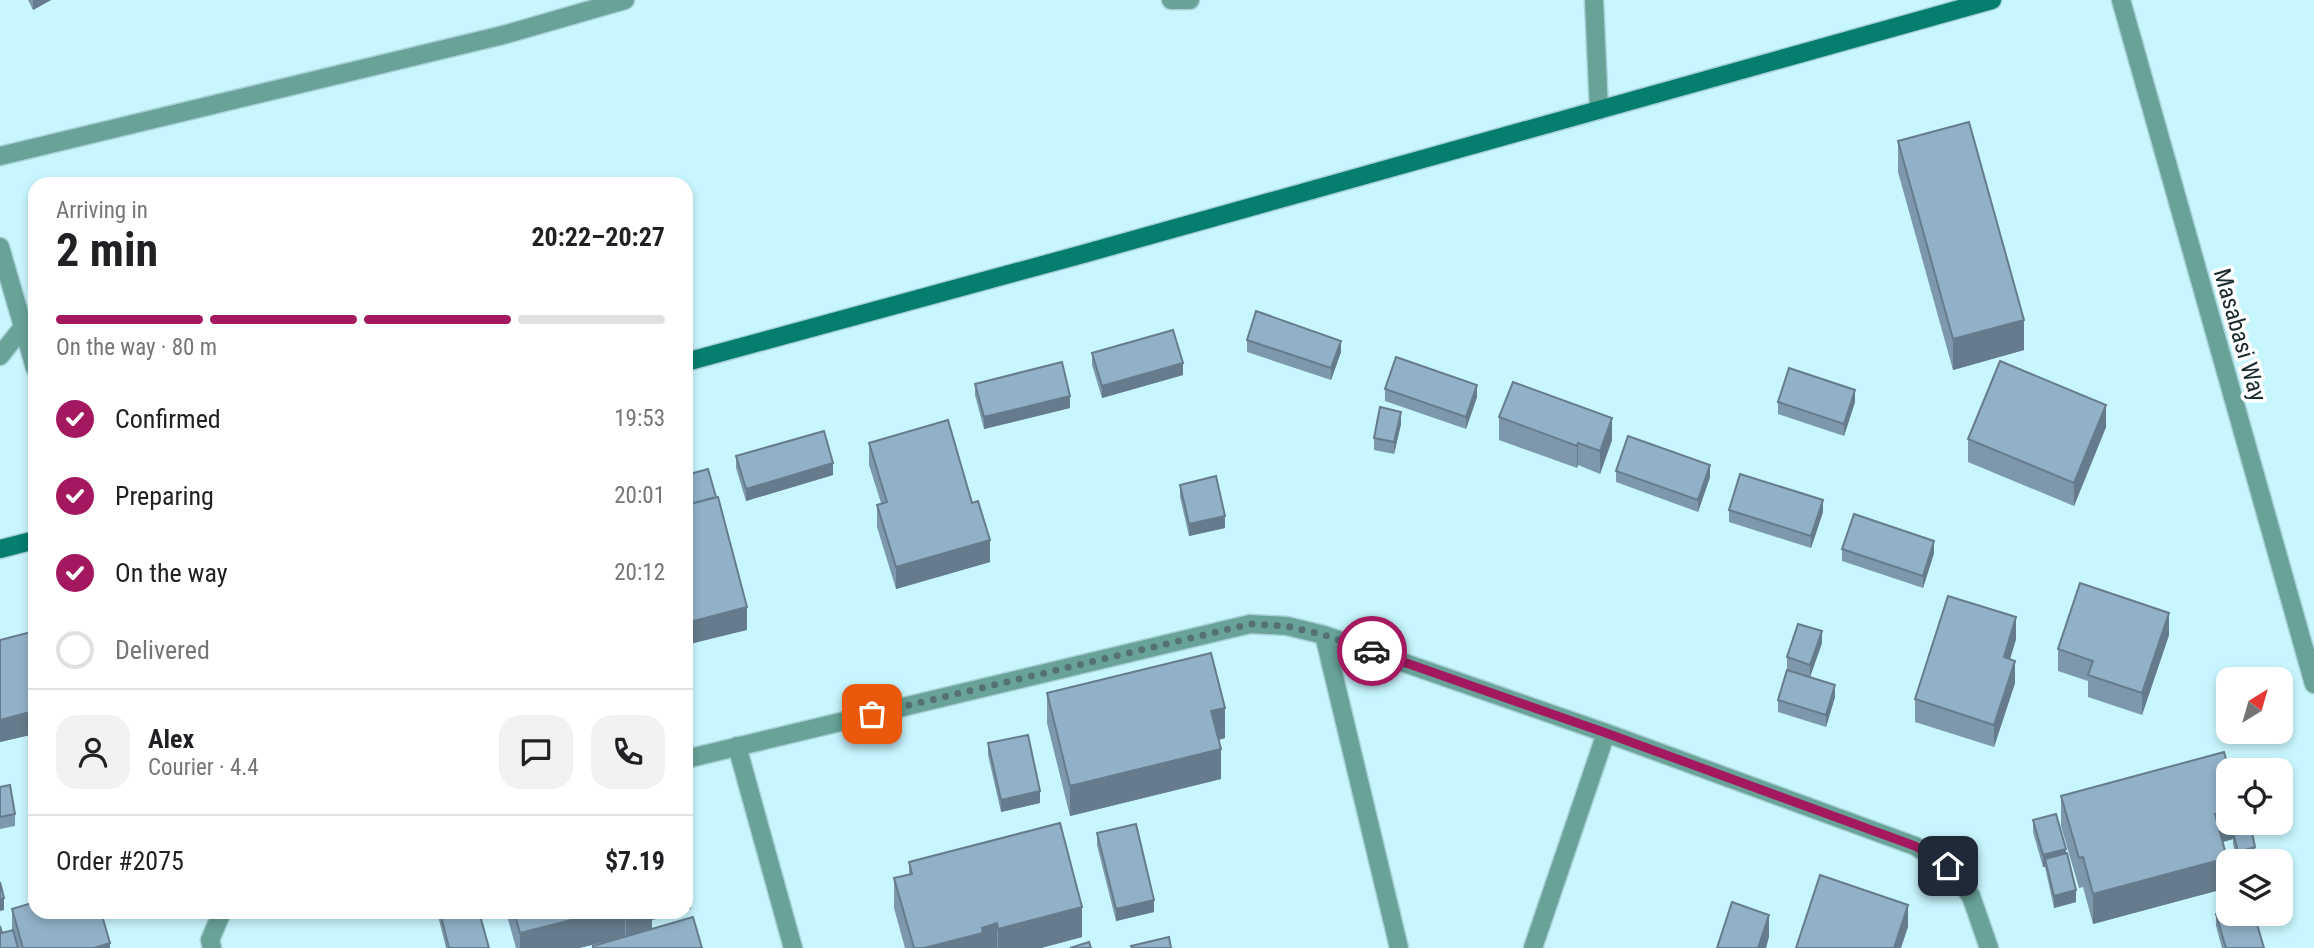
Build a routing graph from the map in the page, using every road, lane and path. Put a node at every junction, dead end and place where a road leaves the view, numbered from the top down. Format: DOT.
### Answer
graph roads {
  1 [pos="625,0"];
  2 [pos="1171,0"];
  3 [pos="1190,0"];
  4 [pos="1594,0"];
  5 [pos="1992,0"];
  6 [pos="2120,0"];
  7 [pos="1599,110"];
  8 [pos="0,156"];
  9 [pos="0,247"];
  10 [pos="23,327"];
  11 [pos="28,344"];
  12 [pos="0,356"];
  13 [pos="693,360"];
  14 [pos="28,542"];
  15 [pos="0,550"];
  16 [pos="1324,635"];
  17 [pos="2314,684"];
  18 [pos="1606,733"];
  19 [pos="737,746"];
  20 [pos="693,757"];
  21 [pos="219,919"];
  22 [pos="212,948"];
  23 [pos="793,948"];
  24 [pos="1399,948"];
  25 [pos="1533,948"];
  26 [pos="1989,948"];
  1 -- 8 [label="street"];
  2 -- 3 [label="street"];
  4 -- 7 [label="street"];
  5 -- 7 [label="main road"];
  6 -- 17 [label="street, Masabasi Way"];
  7 -- 13 [label="main road"];
  9 -- 10 [label="street"];
  10 -- 11 [label="street"];
  10 -- 12 [label="street"];
  14 -- 15 [label="main road"];
  16 -- 18 [label="street"];
  16 -- 19 [label="street"];
  16 -- 24 [label="street"];
  18 -- 25 [label="street"];
  18 -- 26 [label="street"];
  19 -- 20 [label="street"];
  19 -- 23 [label="street"];
  21 -- 22 [label="street"];
}
